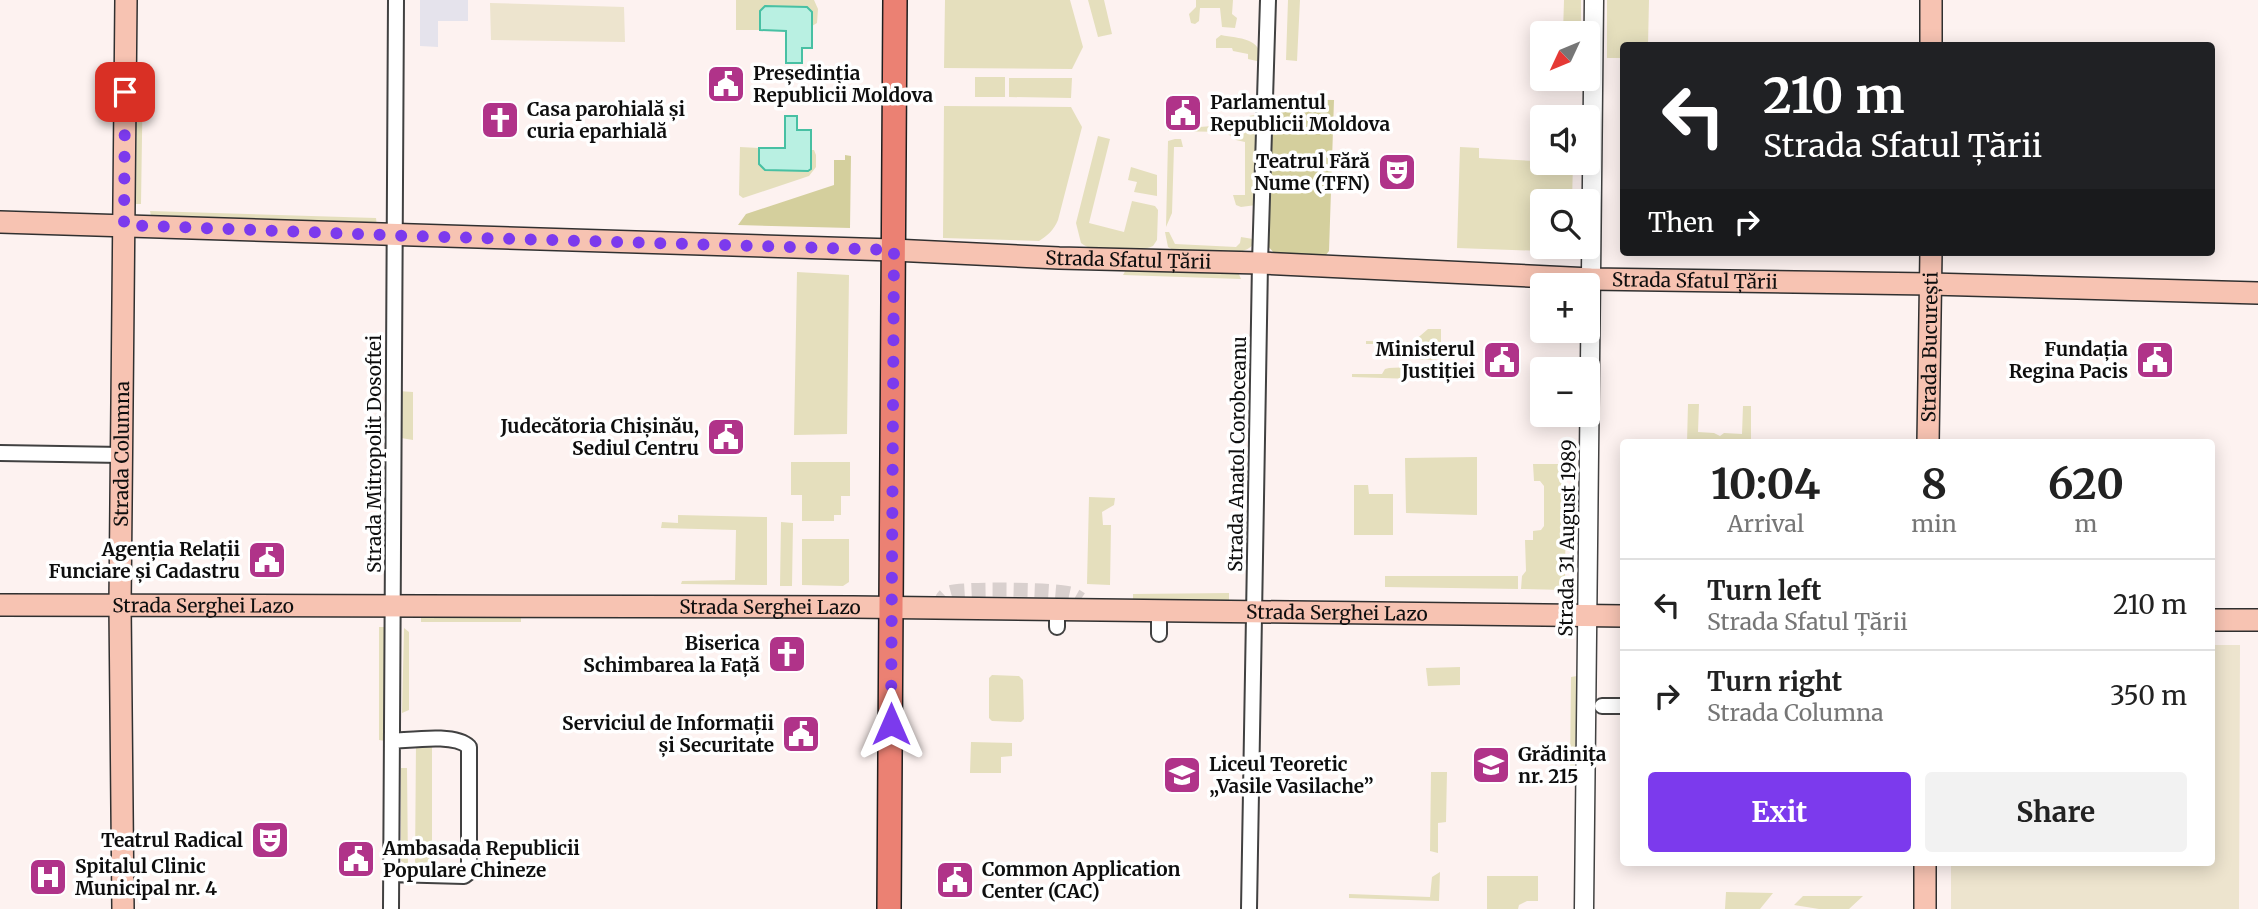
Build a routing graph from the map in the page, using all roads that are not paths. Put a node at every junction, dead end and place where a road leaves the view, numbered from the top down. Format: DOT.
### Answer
graph roads {
  1 [pos="126,0"];
  2 [pos="396,0"];
  3 [pos="895,0"];
  4 [pos="1268,0"];
  5 [pos="1594,0"];
  6 [pos="1931,0"];
  7 [pos="1931,42"];
  8 [pos="0,222"];
  9 [pos="124,225"];
  10 [pos="395,235"];
  11 [pos="894,250"];
  12 [pos="1930,256"];
  13 [pos="1260,263"];
  14 [pos="1591,273"];
  15 [pos="1530,276"];
  16 [pos="1600,279"];
  17 [pos="1930,285"];
  18 [pos="2258,293"];
  19 [pos="1590,343"];
  20 [pos="1928,439"];
  21 [pos="0,453"];
  22 [pos="122,455"];
  23 [pos="0,605"];
  24 [pos="120,605"];
  25 [pos="392,605"];
  26 [pos="891,607"];
  27 [pos="1159,611"];
  28 [pos="1253,613"];
  29 [pos="1587,615"];
  30 [pos="1620,616"];
  31 [pos="2215,620"];
  32 [pos="2258,620"];
  33 [pos="1159,634"];
  34 [pos="1602,706"];
  35 [pos="1620,706"];
  36 [pos="392,741"];
  37 [pos="1925,866"];
  38 [pos="391,874"];
  39 [pos="124,909"];
  40 [pos="391,909"];
  41 [pos="889,909"];
  42 [pos="1249,909"];
  43 [pos="1584,909"];
  44 [pos="1925,909"];
  1 -- 9 [label="main road, Strada Columna"];
  2 -- 10 [label="street, Strada Mitropolit Dosoftei"];
  3 -- 11 [label="main road"];
  4 -- 13 [label="street, Strada Anatol Corobceanu"];
  5 -- 14 [label="street, Strada 31 August 1989"];
  6 -- 7 [label="main road"];
  8 -- 9 [label="main road, Strada Sfatul Țării"];
  9 -- 10 [label="main road, Strada Sfatul Țării"];
  9 -- 22 [label="main road, Strada Columna"];
  10 -- 11 [label="main road, Strada Sfatul Țării"];
  10 -- 25 [label="street, Strada Mitropolit Dosoftei"];
  11 -- 13 [label="main road, Strada Sfatul Țării"];
  11 -- 26 [label="main road"];
  12 -- 17 [label="main road, Strada București"];
  13 -- 15 [label="main road, Strada Sfatul Țării"];
  13 -- 28 [label="street, Strada Anatol Corobceanu"];
  16 -- 17 [label="main road, Strada Sfatul Țării"];
  17 -- 18 [label="main road, Strada Sfatul Țării"];
  17 -- 20 [label="main road, Strada București"];
  19 -- 29 [label="street, Strada 31 August 1989"];
  21 -- 22 [label="street"];
  22 -- 24 [label="main road, Strada Columna"];
  23 -- 24 [label="main road, Strada Serghei Lazo"];
  24 -- 25 [label="main road, Strada Serghei Lazo"];
  24 -- 39 [label="main road, Strada Columna"];
  25 -- 26 [label="main road, Strada Serghei Lazo"];
  25 -- 36 [label="street, Strada Mitropolit Dosoftei"];
  26 -- 27 [label="main road, Strada Serghei Lazo"];
  26 -- 41 [label="main road"];
  27 -- 28 [label="main road, Strada Serghei Lazo"];
  27 -- 33 [label="street"];
  28 -- 29 [label="main road, Strada Serghei Lazo"];
  28 -- 42 [label="street, Strada Anatol Corobceanu"];
  29 -- 30 [label="main road, Strada Serghei Lazo"];
  29 -- 43 [label="street, Strada 31 August 1989"];
  31 -- 32 [label="main road"];
  34 -- 35 [label="street"];
  36 -- 38 [label="street, Strada Mitropolit Dosoftei"];
  36 -- 38 [label="street"];
  37 -- 44 [label="main road"];
  38 -- 40 [label="street, Strada Mitropolit Dosoftei"];
}
